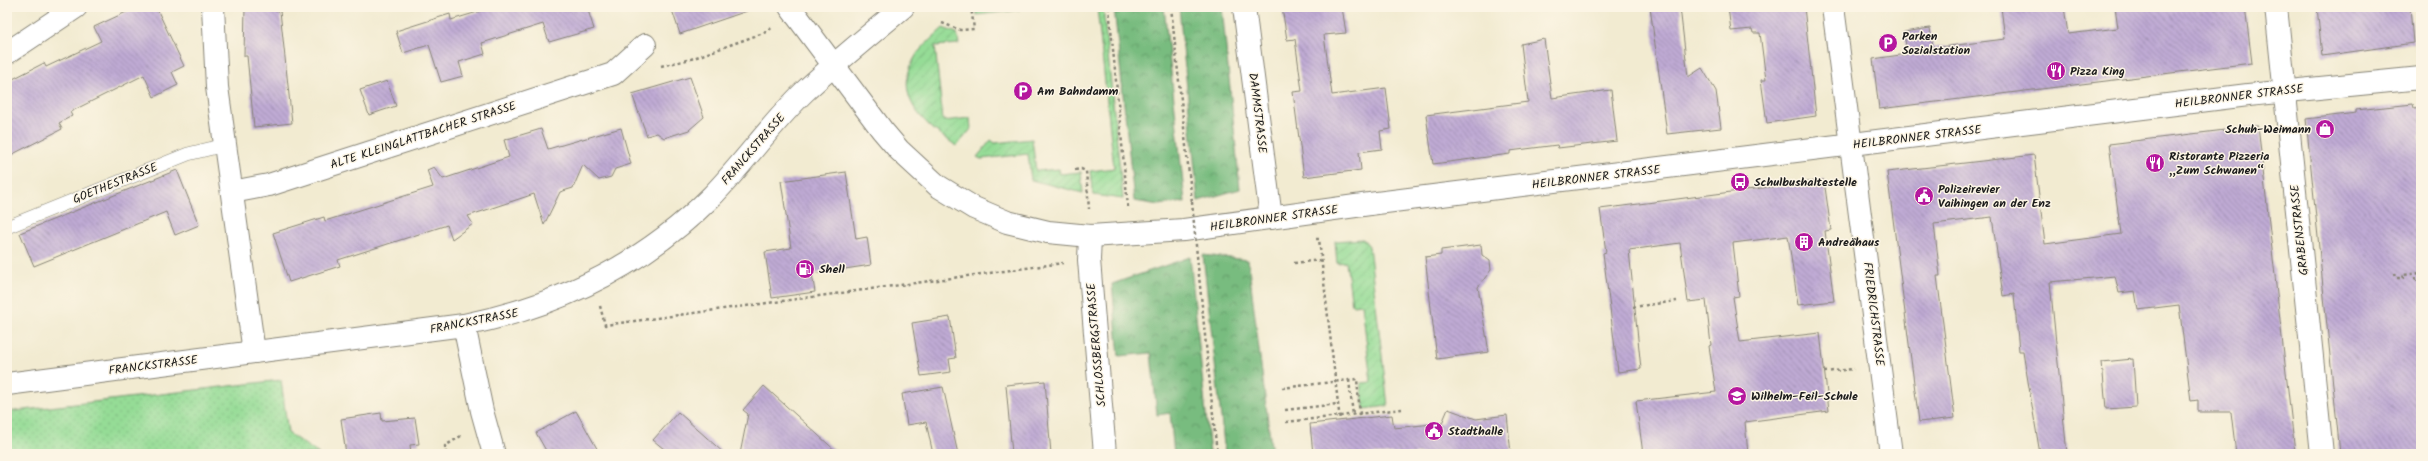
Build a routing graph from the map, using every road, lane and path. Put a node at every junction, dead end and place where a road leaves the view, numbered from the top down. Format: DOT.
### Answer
graph roads {
  1 [pos="76,7"];
  2 [pos="213,7"];
  3 [pos="790,7"];
  4 [pos="903,7"];
  5 [pos="972,7"];
  6 [pos="1109,7"];
  7 [pos="1171,7"];
  8 [pos="1244,7"];
  9 [pos="1833,7"];
  10 [pos="2276,7"];
  11 [pos="942,23"];
  12 [pos="766,32"];
  13 [pos="645,45"];
  14 [pos="7,53"];
  15 [pos="834,66"];
  16 [pos="660,67"];
  17 [pos="2421,78"];
  18 [pos="2285,90"];
  19 [pos="225,145"];
  20 [pos="1851,146"];
  21 [pos="1075,170"];
  22 [pos="232,192"];
  23 [pos="1129,200"];
  24 [pos="1271,218"];
  25 [pos="7,227"];
  26 [pos="1090,236"];
  27 [pos="1318,239"];
  28 [pos="1089,260"];
  29 [pos="1321,260"];
  30 [pos="1294,263"];
  31 [pos="2421,273"];
  32 [pos="2395,274"];
  33 [pos="2421,278"];
  34 [pos="2416,281"];
  35 [pos="1677,301"];
  36 [pos="600,306"];
  37 [pos="1633,307"];
  38 [pos="464,325"];
  39 [pos="254,352"];
  40 [pos="1349,380"];
  41 [pos="1335,382"];
  42 [pos="7,384"];
  43 [pos="1282,388"];
  44 [pos="1338,404"];
  45 [pos="1402,409"];
  46 [pos="1285,410"];
  47 [pos="1360,414"];
  48 [pos="1352,415"];
  49 [pos="1339,416"];
  50 [pos="1340,421"];
  51 [pos="1286,422"];
  52 [pos="494,454"];
  53 [pos="1105,454"];
  54 [pos="1217,454"];
  55 [pos="1891,454"];
  56 [pos="2322,454"];
  1 -- 14 [label="street"];
  2 -- 19 [label="street"];
  3 -- 15 [label="street, HEILBRONNER STRASSE"];
  4 -- 15 [label="street, FRANCKSTRASSE"];
  5 -- 11 [label="path"];
  6 -- 23 [label="path"];
  7 -- 54 [label="path, bridge"];
  8 -- 24 [label="street, DAMMSTRASSE"];
  9 -- 20 [label="street, FRIEDRICHSTRASSE"];
  10 -- 18 [label="street, GRABENSTRASSE"];
  12 -- 16 [label="path"];
  13 -- 22 [label="street, ALTE KLEINGLATTBACHER STRASSE"];
  15 -- 26 [label="street, HEILBRONNER STRASSE"];
  15 -- 38 [label="street, FRANCKSTRASSE"];
  17 -- 18 [label="street, HEILBRONNER STRASSE"];
  18 -- 20 [label="street, HEILBRONNER STRASSE"];
  18 -- 56 [label="street, GRABENSTRASSE"];
  19 -- 22 [label="street"];
  19 -- 25 [label="lane, GOETHESTRASSE"];
  20 -- 24 [label="street, HEILBRONNER STRASSE"];
  20 -- 55 [label="street, FRIEDRICHSTRASSE"];
  21 -- 26 [label="path"];
  22 -- 39 [label="street"];
  24 -- 26 [label="street, HEILBRONNER STRASSE"];
  26 -- 28 [label="street, SCHLOSSBERGSTRASSE"];
  27 -- 29 [label="path"];
  28 -- 36 [label="path"];
  28 -- 53 [label="street, SCHLOSSBERGSTRASSE"];
  29 -- 30 [label="path"];
  29 -- 41 [label="path"];
  31 -- 32 [label="path"];
  33 -- 34 [label="path"];
  35 -- 37 [label="path"];
  38 -- 39 [label="street, FRANCKSTRASSE"];
  38 -- 52 [label="street"];
  39 -- 42 [label="street, FRANCKSTRASSE"];
  40 -- 41 [label="path"];
  40 -- 47 [label="path"];
  40 -- 48 [label="path"];
  41 -- 43 [label="path"];
  41 -- 44 [label="path"];
  44 -- 46 [label="path"];
  44 -- 49 [label="path"];
  45 -- 47 [label="path"];
  47 -- 48 [label="path"];
  48 -- 49 [label="path"];
  49 -- 50 [label="path"];
  49 -- 51 [label="path"];
}
